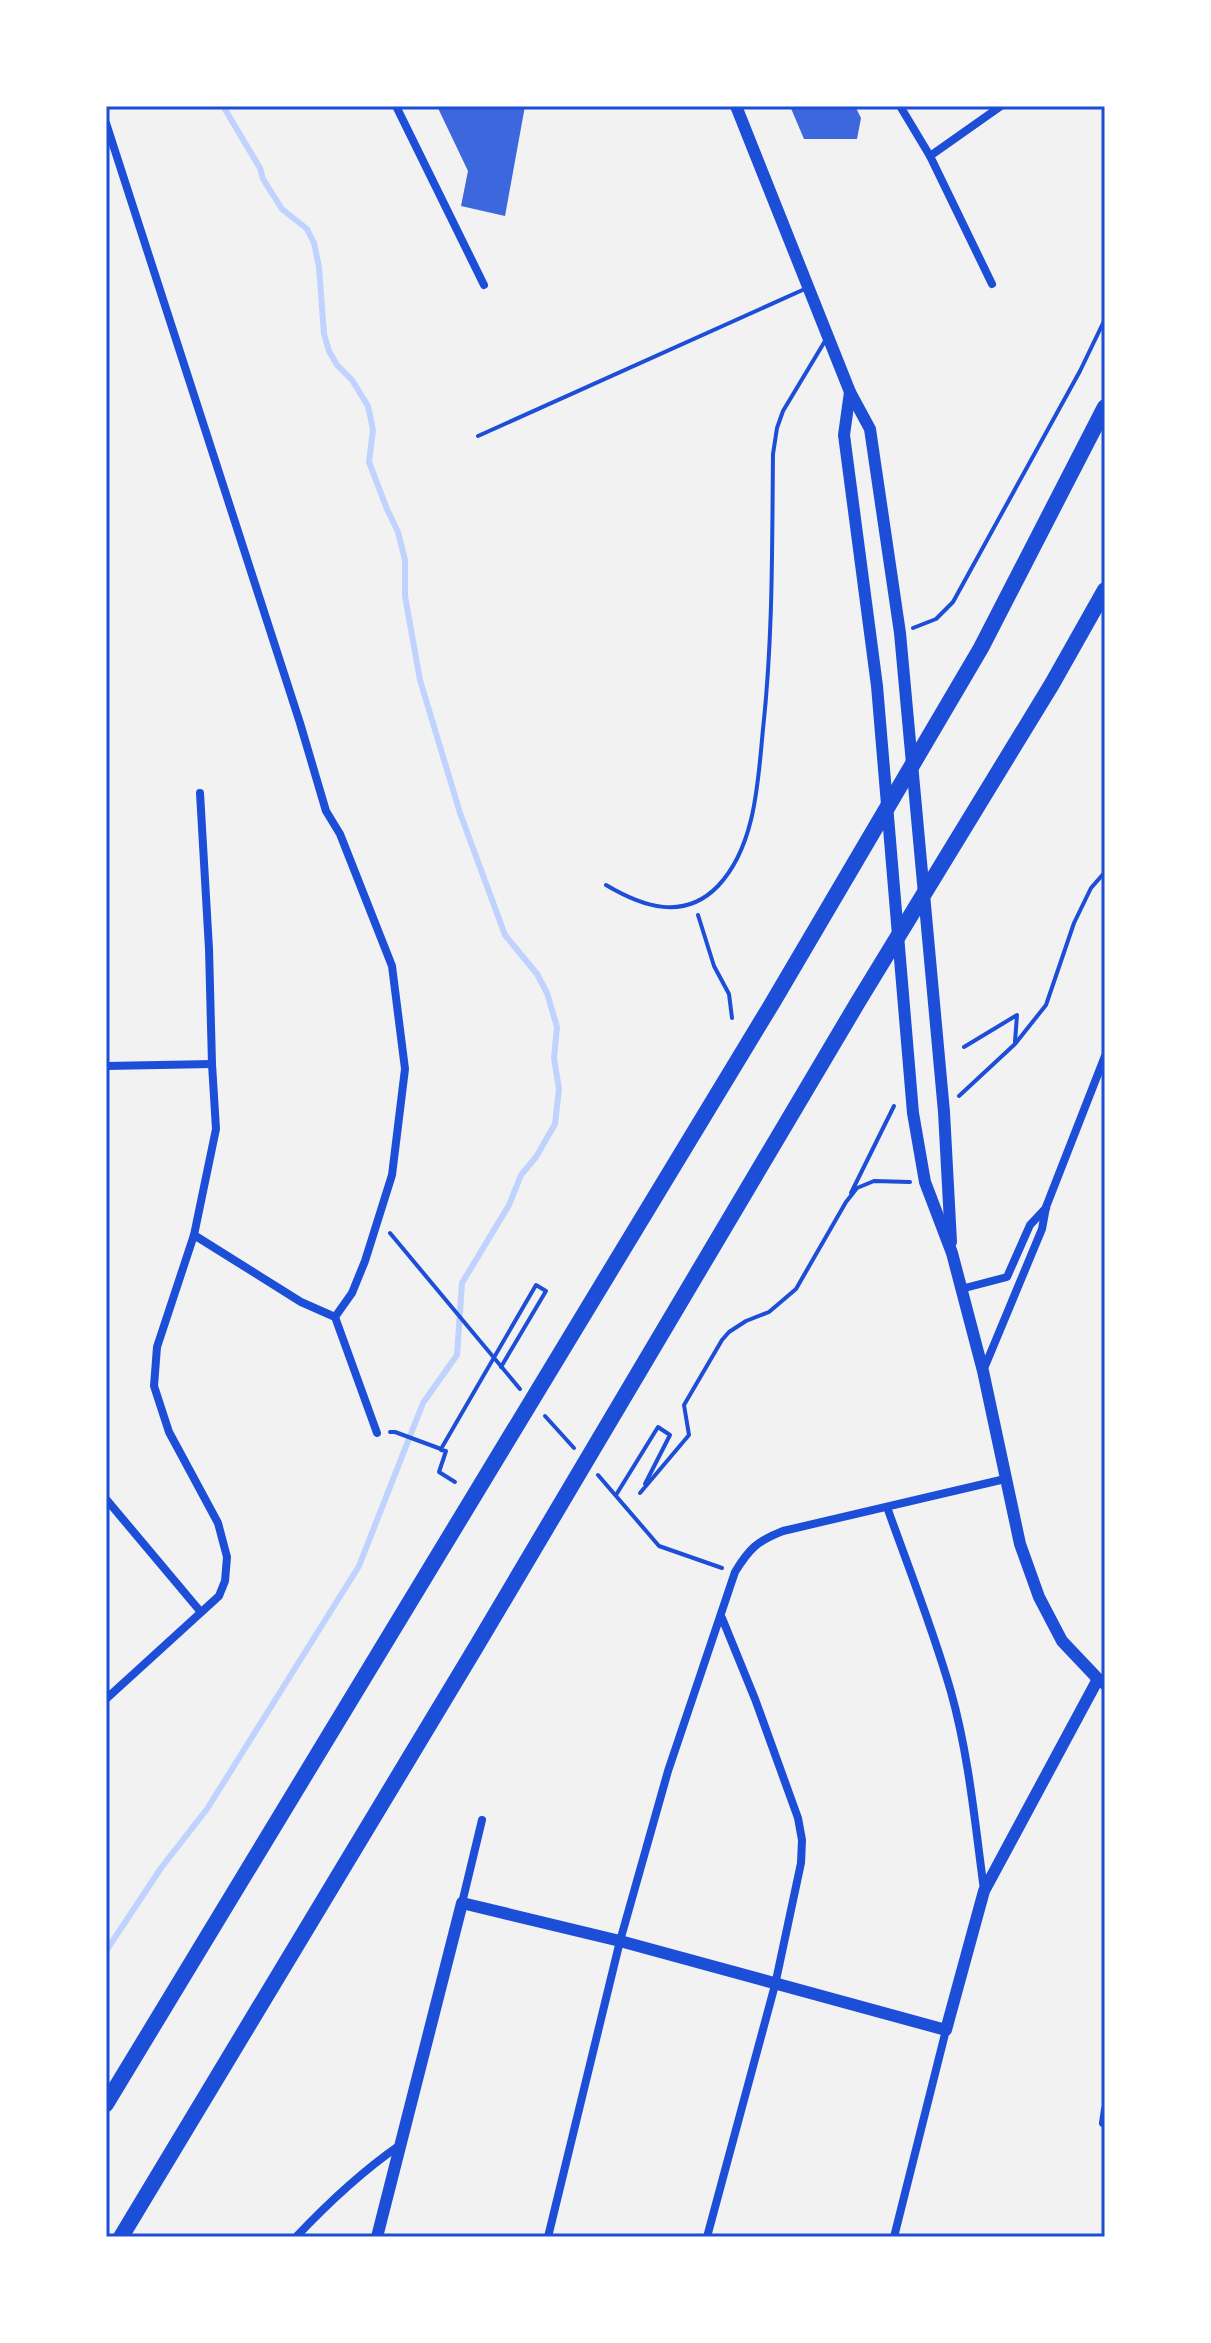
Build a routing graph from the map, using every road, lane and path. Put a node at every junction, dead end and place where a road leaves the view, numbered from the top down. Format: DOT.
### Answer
graph roads {
  1 [pos="396,106"];
  2 [pos="736,106"];
  3 [pos="900,106"];
  4 [pos="1001,106"];
  5 [pos="106,123"];
  6 [pos="930,156"];
  7 [pos="992,284"];
  8 [pos="484,285"];
  9 [pos="809,287"];
  10 [pos="1105,319"];
  11 [pos="829,336"];
  12 [pos="850,392"];
  13 [pos="1105,407"];
  14 [pos="478,436"];
  15 [pos="1105,590"];
  16 [pos="900,633"];
  17 [pos="200,793"];
  18 [pos="1105,872"];
  19 [pos="606,885"];
  20 [pos="694,903"];
  21 [pos="732,1018"];
  22 [pos="1015,1044"];
  23 [pos="964,1047"];
  24 [pos="1105,1056"];
  25 [pos="212,1064"];
  26 [pos="106,1066"];
  27 [pos="894,1106"];
  28 [pos="944,1112"];
  29 [pos="925,1182"];
  30 [pos="846,1202"];
  31 [pos="1046,1207"];
  32 [pos="378,1220"];
  33 [pos="194,1235"];
  34 [pos="952,1253"];
  35 [pos="961,1289"];
  36 [pos="335,1317"];
  37 [pos="493,1358"];
  38 [pos="501,1367"];
  39 [pos="983,1371"];
  40 [pos="522,1391"];
  41 [pos="543,1414"];
  42 [pos="395,1432"];
  43 [pos="377,1433"];
  44 [pos="440,1449"];
  45 [pos="574,1449"];
  46 [pos="595,1472"];
  47 [pos="1005,1479"];
  48 [pos="455,1482"];
  49 [pos="616,1495"];
  50 [pos="106,1499"];
  51 [pos="887,1507"];
  52 [pos="735,1572"];
  53 [pos="200,1611"];
  54 [pos="721,1617"];
  55 [pos="1102,1682"];
  56 [pos="106,1699"];
  57 [pos="482,1820"];
  58 [pos="984,1891"];
  59 [pos="462,1903"];
  60 [pos="620,1941"];
  61 [pos="775,1985"];
  62 [pos="946,2030"];
  63 [pos="106,2104"];
  64 [pos="1105,2109"];
  65 [pos="1103,2123"];
  66 [pos="401,2144"];
  67 [pos="121,2237"];
  68 [pos="296,2237"];
  69 [pos="377,2237"];
  70 [pos="548,2237"];
  71 [pos="707,2237"];
  72 [pos="894,2237"];
  1 -- 8 [label="street"];
  2 -- 9 [label="main road"];
  3 -- 6 [label="street"];
  4 -- 6 [label="street"];
  5 -- 32 [label="street"];
  6 -- 7 [label="street"];
  9 -- 11 [label="main road"];
  9 -- 14 [label="lane"];
  10 -- 16 [label="path"];
  11 -- 12 [label="main road"];
  11 -- 20 [label="lane"];
  12 -- 16 [label="main road"];
  12 -- 29 [label="main road"];
  13 -- 63 [label="highway"];
  15 -- 67 [label="highway"];
  16 -- 28 [label="main road"];
  17 -- 25 [label="street"];
  18 -- 22 [label="path"];
  19 -- 20 [label="lane"];
  20 -- 21 [label="path"];
  22 -- 23 [label="path"];
  22 -- 28 [label="path"];
  24 -- 31 [label="street"];
  25 -- 26 [label="street"];
  25 -- 33 [label="street"];
  27 -- 30 [label="path"];
  28 -- 34 [label="main road"];
  29 -- 30 [label="path"];
  29 -- 34 [label="main road"];
  30 -- 49 [label="path"];
  31 -- 35 [label="street"];
  31 -- 39 [label="street"];
  32 -- 36 [label="street"];
  32 -- 37 [label="path"];
  33 -- 36 [label="street"];
  33 -- 53 [label="street"];
  34 -- 35 [label="main road"];
  35 -- 39 [label="main road"];
  36 -- 43 [label="street"];
  37 -- 38 [label="path"];
  37 -- 38 [label="path"];
  37 -- 44 [label="path"];
  38 -- 40 [label="path"];
  39 -- 47 [label="main road"];
  41 -- 45 [label="path"];
  42 -- 44 [label="path"];
  44 -- 48 [label="path"];
  46 -- 49 [label="path"];
  47 -- 51 [label="street"];
  47 -- 55 [label="main road"];
  49 -- 52 [label="path"];
  50 -- 53 [label="street"];
  51 -- 52 [label="street"];
  51 -- 58 [label="street"];
  52 -- 54 [label="street"];
  53 -- 56 [label="street"];
  54 -- 60 [label="street"];
  54 -- 61 [label="street"];
  55 -- 58 [label="main road"];
  57 -- 59 [label="street"];
  58 -- 62 [label="main road"];
  59 -- 60 [label="main road"];
  59 -- 66 [label="main road"];
  60 -- 61 [label="main road"];
  60 -- 70 [label="street"];
  61 -- 62 [label="main road"];
  61 -- 71 [label="street"];
  62 -- 72 [label="street"];
  64 -- 65 [label="street"];
  66 -- 68 [label="street"];
  66 -- 69 [label="main road"];
}
